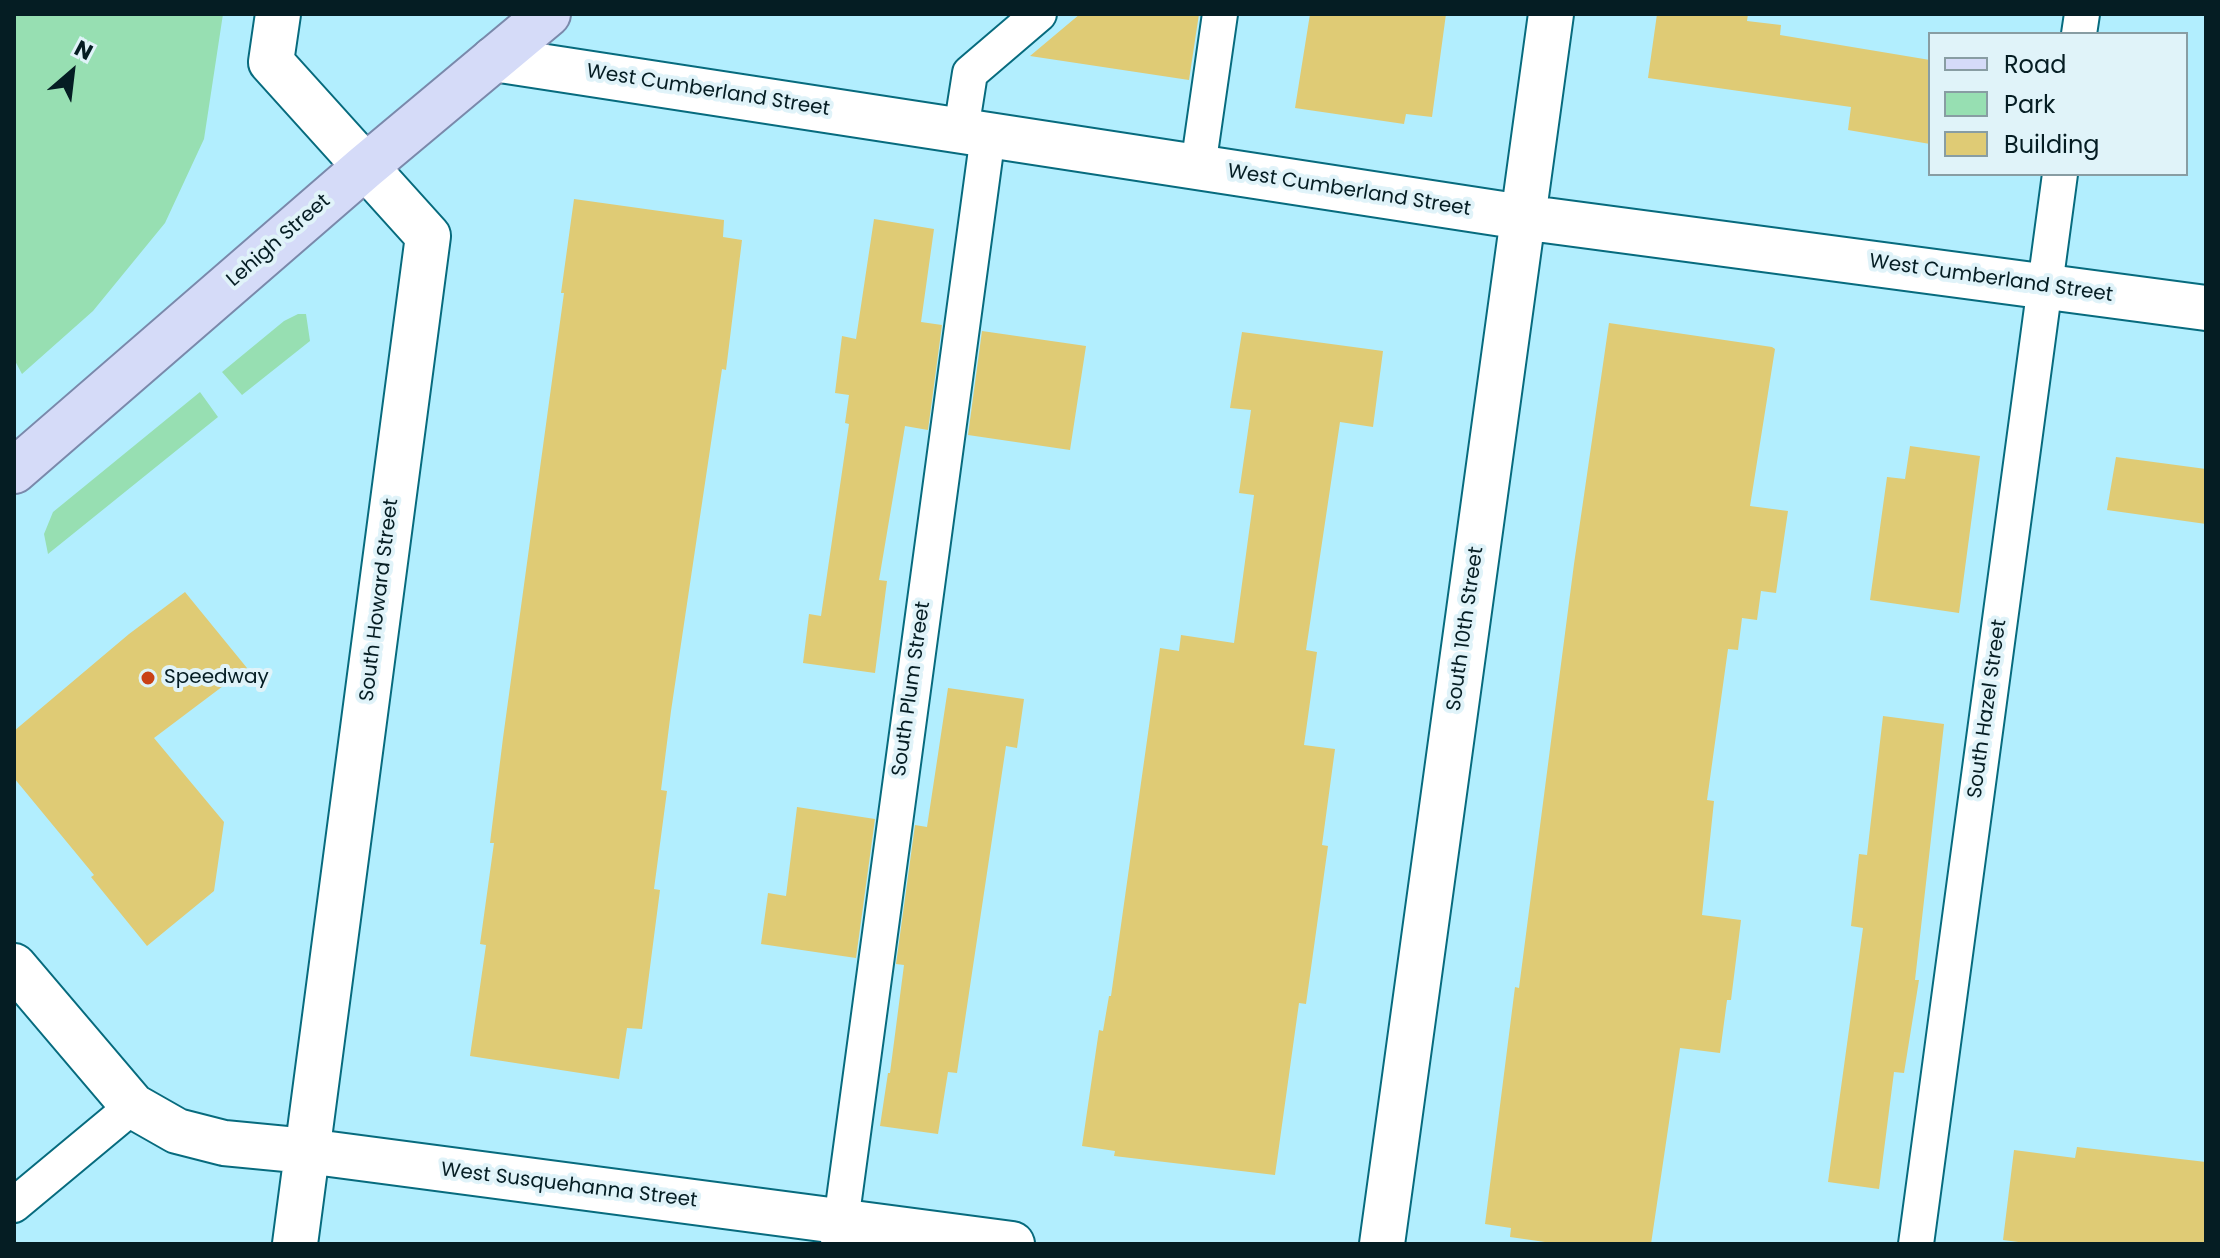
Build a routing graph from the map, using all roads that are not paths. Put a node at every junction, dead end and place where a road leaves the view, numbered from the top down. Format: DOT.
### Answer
graph roads {
  1 [pos="278,14"];
  2 [pos="548,14"];
  3 [pos="1039,14"];
  4 [pos="1220,14"];
  5 [pos="1551,14"];
  6 [pos="494,59"];
  7 [pos="974,132"];
  8 [pos="365,167"];
  9 [pos="1198,167"];
  10 [pos="2060,176"];
  11 [pos="1522,217"];
  12 [pos="2045,286"];
  13 [pos="2206,308"];
  14 [pos="14,471"];
  15 [pos="14,966"];
  16 [pos="133,1106"];
  17 [pos="307,1151"];
  18 [pos="14,1205"];
  19 [pos="840,1233"];
  20 [pos="295,1244"];
  21 [pos="1012,1244"];
  22 [pos="1382,1244"];
  23 [pos="1916,1244"];
  1 -- 8 [label="street, South Howard Street"];
  2 -- 6 [label="main road, Lehigh Street"];
  3 -- 7 [label="lane, South Plum Street"];
  4 -- 9 [label="lane"];
  5 -- 11 [label="street, South 10th Street"];
  6 -- 7 [label="street, West Cumberland Street"];
  6 -- 8 [label="main road, Lehigh Street"];
  7 -- 9 [label="street, West Cumberland Street"];
  7 -- 19 [label="lane, South Plum Street"];
  8 -- 14 [label="main road, Lehigh Street"];
  8 -- 17 [label="street, South Howard Street"];
  9 -- 11 [label="street, West Cumberland Street"];
  10 -- 12 [label="lane, South Hazel Street"];
  11 -- 12 [label="street, West Cumberland Street"];
  11 -- 22 [label="street, South 10th Street"];
  12 -- 13 [label="street, West Cumberland Street"];
  12 -- 23 [label="lane, South Hazel Street"];
  15 -- 16 [label="street"];
  16 -- 17 [label="street, West Susquehanna Street"];
  16 -- 18 [label="lane"];
  17 -- 19 [label="street, West Susquehanna Street"];
  17 -- 20 [label="street, South Howard Street"];
  19 -- 21 [label="street, West Susquehanna Street"];
}
